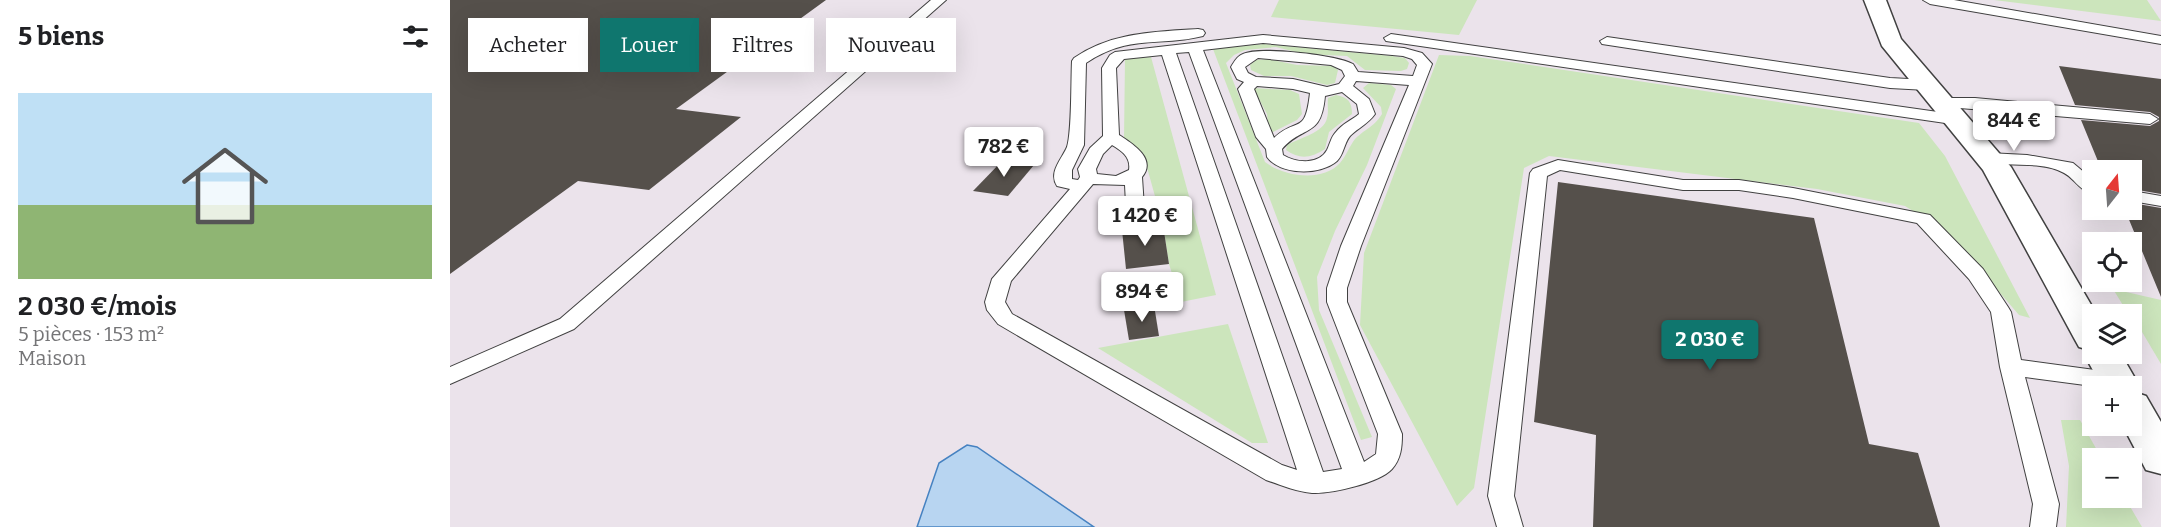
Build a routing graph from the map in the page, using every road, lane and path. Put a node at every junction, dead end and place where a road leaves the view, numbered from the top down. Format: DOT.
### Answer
graph roads {
  1 [pos="939,0"];
  2 [pos="1875,0"];
  3 [pos="1930,0"];
  4 [pos="2161,40"];
  5 [pos="1607,42"];
  6 [pos="1194,46"];
  7 [pos="1167,49"];
  8 [pos="1253,81"];
  9 [pos="1418,81"];
  10 [pos="1348,82"];
  11 [pos="1317,90"];
  12 [pos="1943,103"];
  13 [pos="2150,119"];
  14 [pos="1111,137"];
  15 [pos="1274,148"];
  16 [pos="1988,158"];
  17 [pos="1133,177"];
  18 [pos="2082,180"];
  19 [pos="1086,182"];
  20 [pos="2142,198"];
  21 [pos="2161,201"];
  22 [pos="1136,223"];
  23 [pos="2082,320"];
  24 [pos="2011,367"];
  25 [pos="450,376"];
  26 [pos="2082,390"];
  27 [pos="1357,475"];
  28 [pos="1314,483"];
  29 [pos="1510,527"];
  30 [pos="2043,527"];
  1 -- 25 [label="lane"];
  2 -- 12 [label="street"];
  3 -- 4 [label="lane"];
  5 -- 12 [label="lane"];
  6 -- 7 [label="lane"];
  6 -- 9 [label="lane"];
  6 -- 27 [label="lane"];
  7 -- 14 [label="lane"];
  7 -- 28 [label="lane"];
  8 -- 10 [label="lane"];
  8 -- 11 [label="lane"];
  8 -- 15 [label="lane"];
  9 -- 10 [label="lane"];
  9 -- 27 [label="lane"];
  10 -- 11 [label="lane"];
  10 -- 15 [label="lane"];
  11 -- 15 [label="lane"];
  12 -- 13 [label="lane"];
  12 -- 16 [label="street"];
  12 -- 19 [label="lane"];
  14 -- 17 [label="lane"];
  14 -- 19 [label="lane"];
  16 -- 18 [label="lane"];
  16 -- 23 [label="street"];
  17 -- 19 [label="lane"];
  17 -- 22 [label="lane"];
  19 -- 28 [label="lane"];
  20 -- 21 [label="lane"];
  24 -- 26 [label="lane"];
  24 -- 29 [label="lane"];
  24 -- 30 [label="lane"];
  27 -- 28 [label="lane"];
}
